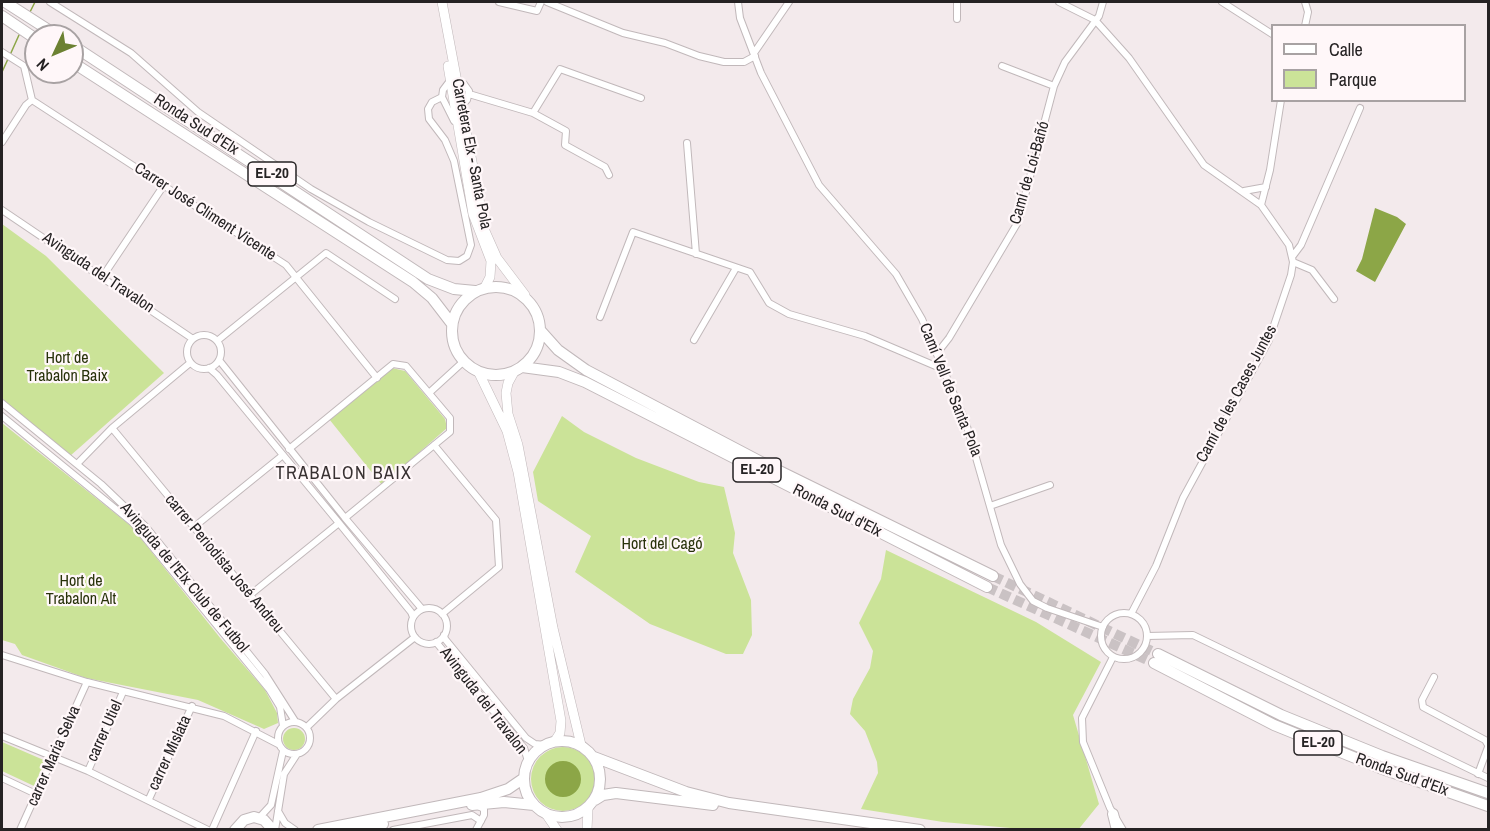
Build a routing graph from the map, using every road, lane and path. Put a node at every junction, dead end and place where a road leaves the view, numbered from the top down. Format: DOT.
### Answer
graph roads {
  1 [pos="50,2"];
  2 [pos="437,2"];
  3 [pos="442,2"];
  4 [pos="499,2"];
  5 [pos="541,2"];
  6 [pos="547,2"];
  7 [pos="738,2"];
  8 [pos="789,2"];
  9 [pos="957,2"];
  10 [pos="1059,2"];
  11 [pos="1103,2"];
  12 [pos="1222,2"];
  13 [pos="1305,2"];
  14 [pos="10,5"];
  15 [pos="3,17"];
  16 [pos="957,19"];
  17 [pos="1095,20"];
  18 [pos="40,24"];
  19 [pos="1305,24"];
  20 [pos="24,31"];
  21 [pos="1271,33"];
  22 [pos="2,52"];
  23 [pos="84,53"];
  24 [pos="754,55"];
  25 [pos="1002,66"];
  26 [pos="84,70"];
  27 [pos="452,81"];
  28 [pos="1054,86"];
  29 [pos="469,94"];
  30 [pos="442,97"];
  31 [pos="641,98"];
  32 [pos="32,100"];
  33 [pos="1281,102"];
  34 [pos="460,107"];
  35 [pos="1360,108"];
  36 [pos="533,113"];
  37 [pos="458,133"];
  38 [pos="2,142"];
  39 [pos="687,143"];
  40 [pos="609,175"];
  41 [pos="164,185"];
  42 [pos="1266,188"];
  43 [pos="1244,191"];
  44 [pos="1261,205"];
  45 [pos="2,210"];
  46 [pos="696,254"];
  47 [pos="1292,259"];
  48 [pos="736,268"];
  49 [pos="103,276"];
  50 [pos="295,278"];
  51 [pos="480,289"];
  52 [pos="525,295"];
  53 [pos="394,299"];
  54 [pos="1335,299"];
  55 [pos="600,317"];
  56 [pos="452,324"];
  57 [pos="541,331"];
  58 [pos="193,339"];
  59 [pos="694,340"];
  60 [pos="217,341"];
  61 [pos="938,352"];
  62 [pos="219,360"];
  63 [pos="464,361"];
  64 [pos="190,363"];
  65 [pos="209,368"];
  66 [pos="518,369"];
  67 [pos="945,370"];
  68 [pos="478,371"];
  69 [pos="376,378"];
  70 [pos="429,393"];
  71 [pos="2,403"];
  72 [pos="2,416"];
  73 [pos="112,428"];
  74 [pos="434,445"];
  75 [pos="289,449"];
  76 [pos="283,454"];
  77 [pos="77,464"];
  78 [pos="1050,485"];
  79 [pos="990,506"];
  80 [pos="345,518"];
  81 [pos="339,523"];
  82 [pos="194,527"];
  83 [pos="993,576"];
  84 [pos="987,587"];
  85 [pos="250,595"];
  86 [pos="422,609"];
  87 [pos="442,614"];
  88 [pos="1131,614"];
  89 [pos="413,617"];
  90 [pos="1103,627"];
  91 [pos="444,635"];
  92 [pos="1147,636"];
  93 [pos="415,637"];
  94 [pos="436,642"];
  95 [pos="2,655"];
  96 [pos="1113,657"];
  97 [pos="1434,677"];
  98 [pos="87,682"];
  99 [pos="123,692"];
  100 [pos="336,699"];
  101 [pos="192,706"];
  102 [pos="295,722"];
  103 [pos="283,726"];
  104 [pos="307,727"];
  105 [pos="256,731"];
  106 [pos="278,732"];
  107 [pos="2,736"];
  108 [pos="550,743"];
  109 [pos="278,744"];
  110 [pos="580,745"];
  111 [pos="1488,746"];
  112 [pos="283,751"];
  113 [pos="297,754"];
  114 [pos="594,757"];
  115 [pos="53,758"];
  116 [pos="528,761"];
  117 [pos="88,771"];
  118 [pos="1478,774"];
  119 [pos="2,778"];
  120 [pos="524,778"];
  121 [pos="1488,778"];
  122 [pos="1488,793"];
  123 [pos="36,794"];
  124 [pos="149,799"];
  125 [pos="591,804"];
  126 [pos="472,805"];
  127 [pos="534,805"];
  128 [pos="729,806"];
  129 [pos="1488,806"];
  130 [pos="278,811"];
  131 [pos="546,814"];
  132 [pos="1113,814"];
  133 [pos="259,818"];
  134 [pos="481,821"];
  135 [pos="411,828"];
  136 [pos="20,830"];
  137 [pos="207,830"];
  138 [pos="212,830"];
  139 [pos="235,830"];
  140 [pos="274,830"];
  141 [pos="295,830"];
  142 [pos="318,830"];
  143 [pos="357,830"];
  144 [pos="393,830"];
  145 [pos="476,830"];
  146 [pos="557,830"];
  147 [pos="587,830"];
  148 [pos="876,830"];
  149 [pos="920,830"];
  150 [pos="1117,830"];
  151 [pos="1123,830"];
  1 -- 30 [label="street"];
  2 -- 27 [label="main road, Carretera Elx - Santa Pola"];
  3 -- 27 [label="main road, Carretera Elx - Santa Pola"];
  4 -- 5 [label="street"];
  6 -- 24 [label="street"];
  7 -- 24 [label="street, Camí Vell de Santa Pola"];
  8 -- 24 [label="street"];
  9 -- 16 [label="street"];
  10 -- 17 [label="street"];
  11 -- 17 [label="street, Camí de Loi-Bañó"];
  12 -- 21 [label="street"];
  13 -- 19 [label="street"];
  14 -- 18 [label="main road"];
  15 -- 20 [label="main road"];
  17 -- 28 [label="street, Camí de Loi-Bañó"];
  17 -- 43 [label="street"];
  22 -- 32 [label="street"];
  23 -- 51 [label="main road, Ronda Sud d'Elx / EL-20"];
  24 -- 61 [label="street, Camí Vell de Santa Pola"];
  25 -- 28 [label="street"];
  26 -- 56 [label="main road, Ronda Sud d'Elx / EL-20"];
  27 -- 29 [label="street"];
  27 -- 30 [label="street"];
  27 -- 34 [label="main road, Carretera Elx - Santa Pola"];
  27 -- 37 [label="main road, Carretera Elx - Santa Pola"];
  28 -- 61 [label="street, Camí de Loi-Bañó"];
  29 -- 34 [label="street"];
  29 -- 36 [label="street"];
  30 -- 37 [label="street"];
  31 -- 36 [label="street"];
  32 -- 38 [label="street"];
  32 -- 41 [label="street, Carrer José Climent Vicente"];
  33 -- 42 [label="street"];
  34 -- 52 [label="main road, Carretera Elx - Santa Pola"];
  35 -- 47 [label="street, Camí de les Cases Juntes"];
  36 -- 40 [label="street"];
  37 -- 51 [label="main road, Carretera Elx - Santa Pola"];
  39 -- 46 [label="street"];
  41 -- 49 [label="street"];
  41 -- 50 [label="street, Carrer José Climent Vicente"];
  42 -- 43 [label="street"];
  42 -- 44 [label="street"];
  43 -- 44 [label="street"];
  44 -- 47 [label="street"];
  45 -- 49 [label="street, Avinguda del Travalon"];
  46 -- 48 [label="street"];
  46 -- 55 [label="street"];
  47 -- 54 [label="street"];
  47 -- 88 [label="street, Camí de les Cases Juntes"];
  48 -- 59 [label="street"];
  48 -- 67 [label="street"];
  49 -- 58 [label="street, Avinguda del Travalon"];
  50 -- 53 [label="street"];
  50 -- 60 [label="street"];
  50 -- 69 [label="street, Carrer José Climent Vicente"];
  51 -- 52 [label="main road, EL-20"];
  51 -- 56 [label="main road"];
  52 -- 57 [label="main road, EL-20"];
  56 -- 63 [label="main road, EL-20"];
  57 -- 66 [label="main road"];
  57 -- 83 [label="main road, Ronda Sud d'Elx / EL-20"];
  58 -- 60 [label="street"];
  58 -- 64 [label="street"];
  60 -- 62 [label="street"];
  61 -- 67 [label="street, Camí Vell de Santa Pola"];
  62 -- 65 [label="street"];
  62 -- 75 [label="street"];
  63 -- 68 [label="main road"];
  63 -- 70 [label="street"];
  64 -- 65 [label="street"];
  64 -- 73 [label="street"];
  65 -- 76 [label="street"];
  66 -- 68 [label="main road, EL-20"];
  66 -- 84 [label="main road, Ronda Sud d'Elx / EL-20"];
  66 -- 110 [label="main road"];
  67 -- 79 [label="street, Camí Vell de Santa Pola"];
  68 -- 108 [label="main road"];
  69 -- 70 [label="street"];
  69 -- 75 [label="street"];
  70 -- 74 [label="street"];
  71 -- 77 [label="street, Avinguda de l'Elx Club de Futbol"];
  72 -- 103 [label="street, Avinguda de l'Elx Club de Futbol"];
  73 -- 77 [label="street"];
  73 -- 82 [label="street, carrer Periodista José Andreu"];
  74 -- 80 [label="street"];
  74 -- 87 [label="street"];
  75 -- 80 [label="street"];
  76 -- 81 [label="street"];
  76 -- 82 [label="street"];
  77 -- 102 [label="street, Avinguda de l'Elx Club de Futbol"];
  78 -- 79 [label="street"];
  79 -- 90 [label="street, Camí Vell de Santa Pola"];
  80 -- 86 [label="street"];
  81 -- 85 [label="street"];
  81 -- 89 [label="street"];
  82 -- 85 [label="street, carrer Periodista José Andreu"];
  85 -- 100 [label="street, carrer Periodista José Andreu"];
  86 -- 87 [label="street"];
  86 -- 89 [label="street"];
  87 -- 91 [label="street"];
  88 -- 90 [label="street"];
  88 -- 92 [label="street"];
  89 -- 93 [label="street"];
  90 -- 96 [label="street"];
  91 -- 94 [label="street"];
  91 -- 108 [label="street, Avinguda del Travalon"];
  92 -- 96 [label="street"];
  92 -- 118 [label="street"];
  93 -- 94 [label="street"];
  93 -- 100 [label="street"];
  94 -- 116 [label="street, Avinguda del Travalon"];
  95 -- 98 [label="street"];
  96 -- 132 [label="street"];
  97 -- 111 [label="street"];
  98 -- 99 [label="street"];
  98 -- 115 [label="street, carrer Maria Selva"];
  99 -- 101 [label="street"];
  99 -- 117 [label="street, carrer Utiel"];
  100 -- 104 [label="street"];
  101 -- 105 [label="street"];
  101 -- 124 [label="street, carrer Mislata"];
  102 -- 103 [label="street"];
  102 -- 104 [label="street"];
  103 -- 106 [label="street"];
  104 -- 113 [label="street"];
  105 -- 106 [label="street"];
  105 -- 109 [label="street"];
  105 -- 138 [label="street"];
  106 -- 109 [label="street"];
  107 -- 115 [label="street"];
  108 -- 110 [label="main road"];
  108 -- 116 [label="main road"];
  109 -- 112 [label="street"];
  110 -- 114 [label="main road"];
  111 -- 118 [label="street"];
  112 -- 113 [label="street"];
  112 -- 133 [label="street"];
  113 -- 130 [label="street"];
  114 -- 125 [label="main road"];
  114 -- 128 [label="main road"];
  115 -- 117 [label="street"];
  115 -- 123 [label="street, carrer Maria Selva"];
  116 -- 120 [label="main road"];
  117 -- 124 [label="street"];
  118 -- 121 [label="street"];
  119 -- 123 [label="street"];
  120 -- 127 [label="main road"];
  120 -- 142 [label="main road"];
  122 -- 129 [label="main road, Ronda Sud d'Elx / EL-20"];
  123 -- 136 [label="street, carrer Maria Selva"];
  124 -- 137 [label="street"];
  125 -- 128 [label="main road"];
  125 -- 131 [label="main road"];
  125 -- 147 [label="main road"];
  126 -- 127 [label="main road"];
  126 -- 134 [label="street"];
  126 -- 143 [label="main road"];
  127 -- 131 [label="main road"];
  128 -- 148 [label="main road"];
  128 -- 149 [label="main road"];
  130 -- 140 [label="street"];
  130 -- 141 [label="street"];
  131 -- 146 [label="main road"];
  132 -- 150 [label="main road"];
  132 -- 151 [label="street"];
  133 -- 139 [label="main road"];
  133 -- 140 [label="main road"];
  134 -- 135 [label="street"];
  134 -- 145 [label="street"];
  135 -- 144 [label="street"];
}
